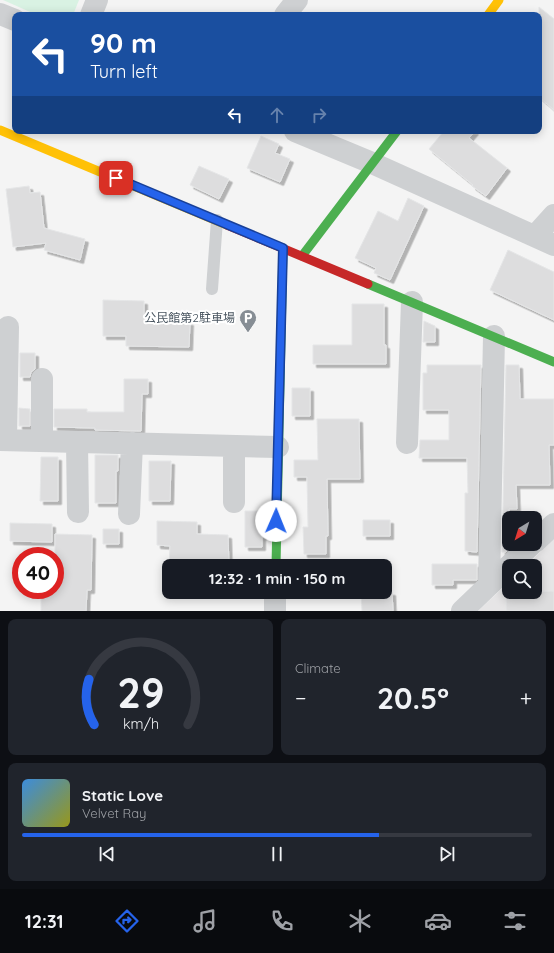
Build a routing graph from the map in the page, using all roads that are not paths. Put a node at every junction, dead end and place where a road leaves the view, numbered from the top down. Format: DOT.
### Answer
graph roads {
  1 [pos="97,0"];
  2 [pos="297,0"];
  3 [pos="500,0"];
  4 [pos="92,12"];
  5 [pos="287,12"];
  6 [pos="490,12"];
  7 [pos="0,14"];
  8 [pos="12,19"];
  9 [pos="0,130"];
  10 [pos="302,134"];
  11 [pos="395,134"];
  12 [pos="372,163"];
  13 [pos="554,215"];
  14 [pos="217,220"];
  15 [pos="545,241"];
  16 [pos="283,248"];
  17 [pos="302,256"];
  18 [pos="212,289"];
  19 [pos="412,302"];
  20 [pos="8,327"];
  21 [pos="494,336"];
  22 [pos="554,362"];
  23 [pos="42,379"];
  24 [pos="3,440"];
  25 [pos="42,441"];
  26 [pos="77,442"];
  27 [pos="132,443"];
  28 [pos="407,443"];
  29 [pos="234,446"];
  30 [pos="278,447"];
  31 [pos="234,502"];
  32 [pos="78,512"];
  33 [pos="129,514"];
  34 [pos="554,524"];
  35 [pos="542,535"];
  36 [pos="524,551"];
  37 [pos="276,559"];
  38 [pos="489,584"];
  39 [pos="275,599"];
  40 [pos="275,611"];
  41 [pos="462,611"];
  1 -- 4 [label="street"];
  2 -- 5 [label="street"];
  3 -- 6 [label="street"];
  7 -- 8 [label="street"];
  9 -- 14 [label="street"];
  10 -- 12 [label="street"];
  11 -- 12 [label="street"];
  12 -- 15 [label="street"];
  12 -- 17 [label="street"];
  13 -- 15 [label="street"];
  14 -- 16 [label="street"];
  14 -- 18 [label="lane"];
  16 -- 17 [label="street"];
  16 -- 30 [label="street"];
  17 -- 19 [label="street"];
  19 -- 21 [label="street"];
  19 -- 28 [label="street"];
  20 -- 24 [label="street"];
  21 -- 22 [label="street"];
  21 -- 38 [label="street"];
  23 -- 25 [label="street"];
  24 -- 25 [label="street"];
  25 -- 26 [label="street"];
  26 -- 27 [label="street"];
  26 -- 32 [label="street"];
  27 -- 29 [label="street"];
  27 -- 33 [label="street"];
  29 -- 30 [label="street"];
  29 -- 31 [label="street"];
  30 -- 37 [label="street"];
  34 -- 35 [label="street"];
  36 -- 38 [label="street"];
  38 -- 41 [label="street"];
  39 -- 40 [label="street"];
}
